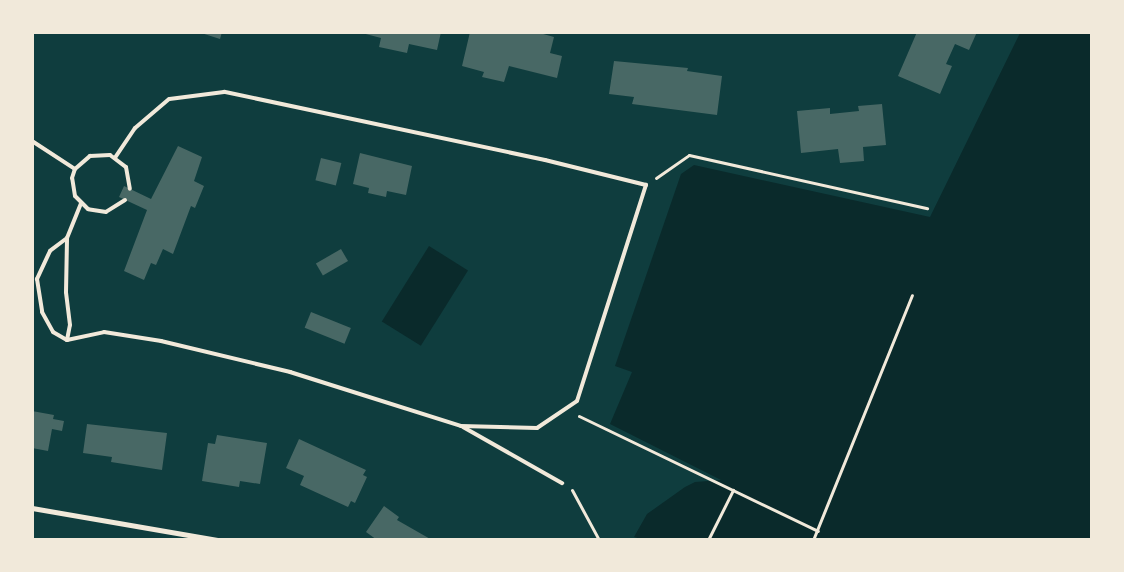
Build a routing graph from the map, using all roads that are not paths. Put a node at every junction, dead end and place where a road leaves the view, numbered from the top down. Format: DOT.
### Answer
graph roads {
  1 [pos="32,141"];
  2 [pos="115,158"];
  3 [pos="75,169"];
  4 [pos="130,189"];
  5 [pos="125,200"];
  6 [pos="81,203"];
  7 [pos="67,238"];
  8 [pos="67,340"];
  9 [pos="461,426"];
  10 [pos="562,483"];
  11 [pos="32,508"];
  12 [pos="217,540"];
  1 -- 3 [label="lane"];
  2 -- 3 [label="lane"];
  2 -- 4 [label="lane"];
  2 -- 9 [label="lane"];
  3 -- 6 [label="lane"];
  5 -- 6 [label="lane"];
  6 -- 7 [label="lane"];
  7 -- 8 [label="lane"];
  7 -- 8 [label="lane"];
  8 -- 9 [label="lane"];
  9 -- 10 [label="lane"];
  11 -- 12 [label="street"];
}
